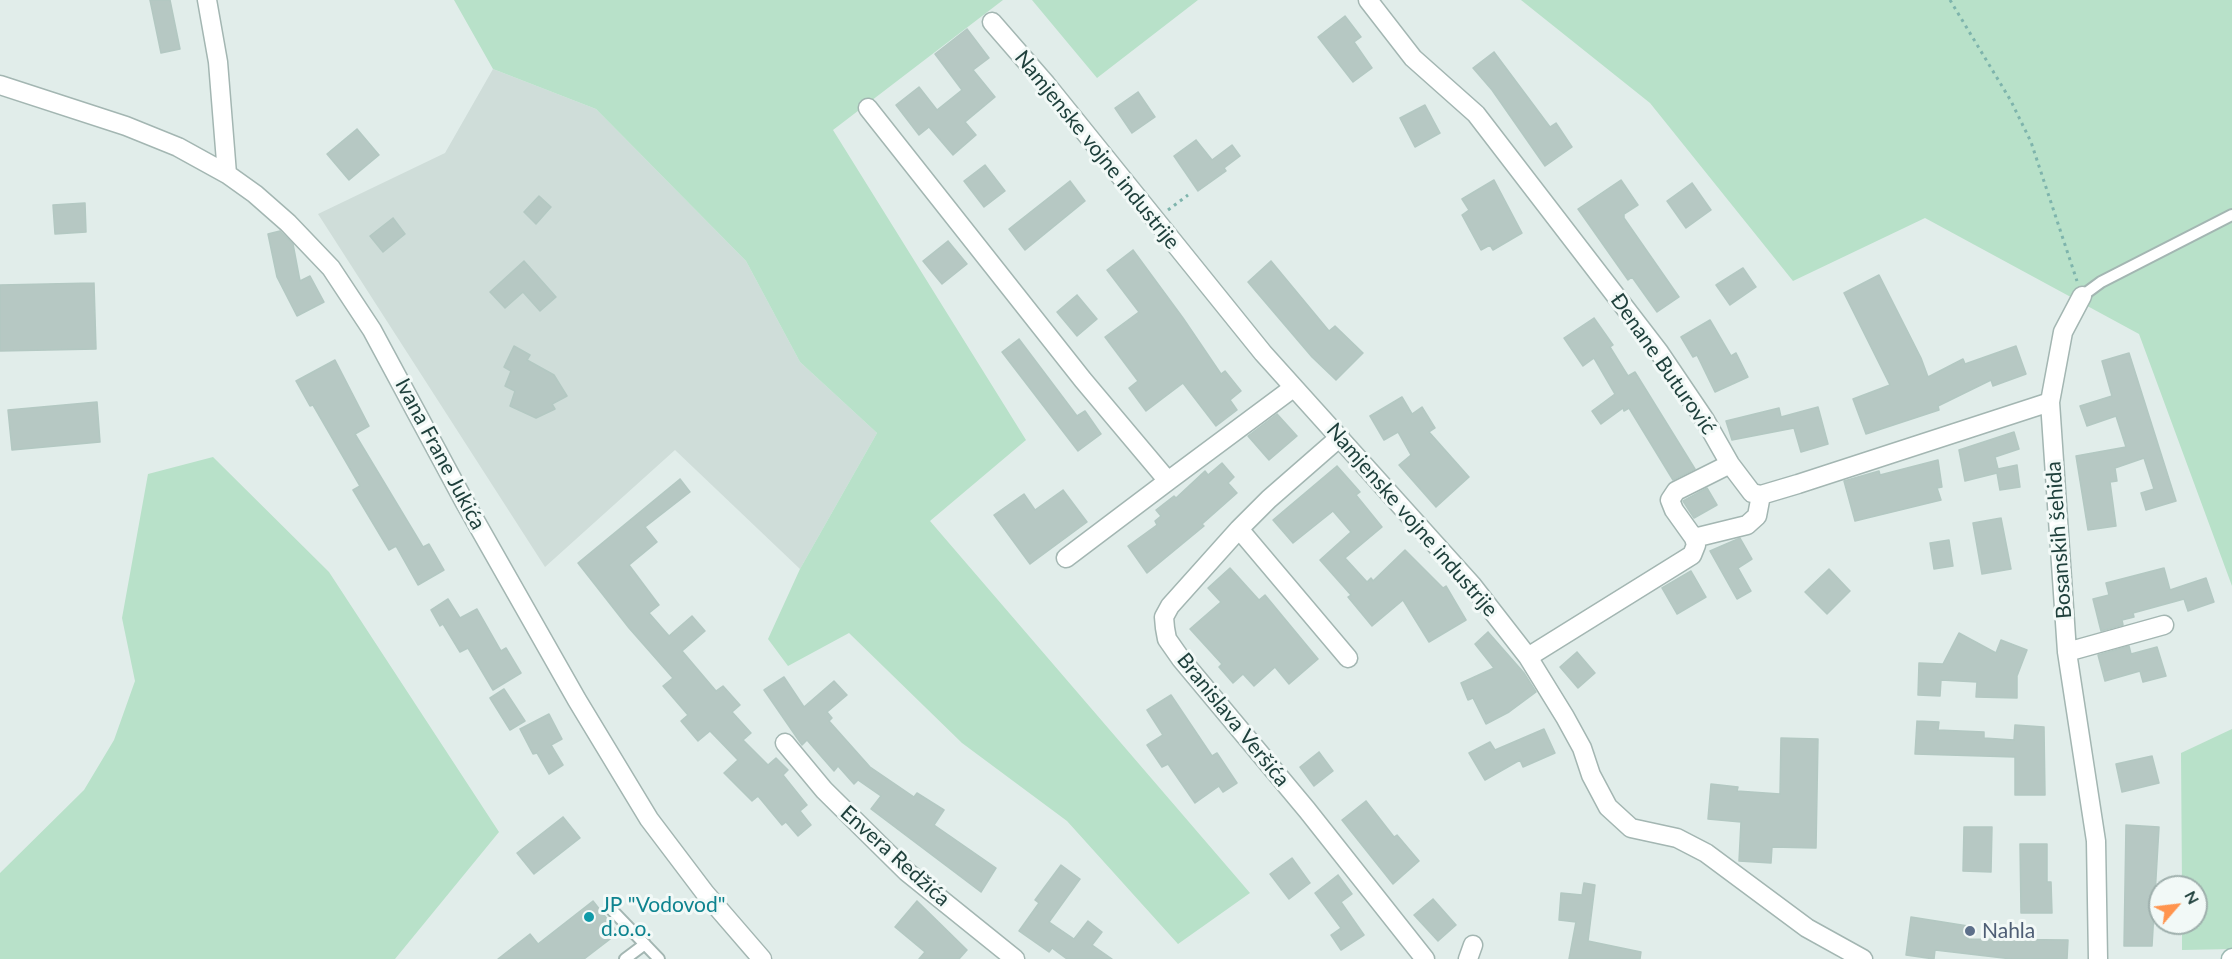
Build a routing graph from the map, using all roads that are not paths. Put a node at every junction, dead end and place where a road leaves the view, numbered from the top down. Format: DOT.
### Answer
graph roads {
  1 [pos="207,0"];
  2 [pos="1368,0"];
  3 [pos="992,22"];
  4 [pos="0,85"];
  5 [pos="868,108"];
  6 [pos="227,174"];
  7 [pos="2232,214"];
  8 [pos="2082,296"];
  9 [pos="1293,388"];
  10 [pos="2050,402"];
  11 [pos="1340,437"];
  12 [pos="1730,464"];
  13 [pos="1168,481"];
  14 [pos="1761,495"];
  15 [pos="1239,530"];
  16 [pos="1694,538"];
  17 [pos="1066,558"];
  18 [pos="2164,625"];
  19 [pos="2067,652"];
  20 [pos="1528,657"];
  21 [pos="1348,658"];
  22 [pos="785,743"];
  23 [pos="611,909"];
  24 [pos="645,944"];
  25 [pos="755,957"];
  26 [pos="625,959"];
  27 [pos="659,959"];
  28 [pos="1015,959"];
  29 [pos="1425,959"];
  30 [pos="1863,959"];
  31 [pos="2098,959"];
  1 -- 6 [label="street"];
  2 -- 12 [label="street, Đenane Buturović"];
  3 -- 9 [label="street, Namjenske vojne industrije"];
  4 -- 6 [label="street, Ivana Frane Jukića"];
  5 -- 13 [label="street"];
  6 -- 25 [label="street, Ivana Frane Jukića"];
  7 -- 8 [label="lane, Bosanskih šehida"];
  8 -- 10 [label="street, Bosanskih šehida"];
  9 -- 11 [label="street, Namjenske vojne industrije"];
  9 -- 13 [label="street"];
  10 -- 14 [label="street"];
  10 -- 19 [label="street, Bosanskih šehida"];
  11 -- 15 [label="street, Branislava Veršića"];
  11 -- 20 [label="street, Namjenske vojne industrije"];
  12 -- 14 [label="street, Đenane Buturović"];
  12 -- 16 [label="street"];
  13 -- 17 [label="street"];
  14 -- 16 [label="street"];
  15 -- 21 [label="street"];
  15 -- 29 [label="street, Branislava Veršića"];
  16 -- 20 [label="street"];
  18 -- 19 [label="street"];
  19 -- 31 [label="street, Bosanskih šehida"];
  20 -- 30 [label="street, Namjenske vojne industrije"];
  22 -- 28 [label="street, Envera Redžića"];
  23 -- 24 [label="lane"];
  24 -- 26 [label="lane"];
  24 -- 27 [label="lane"];
}
